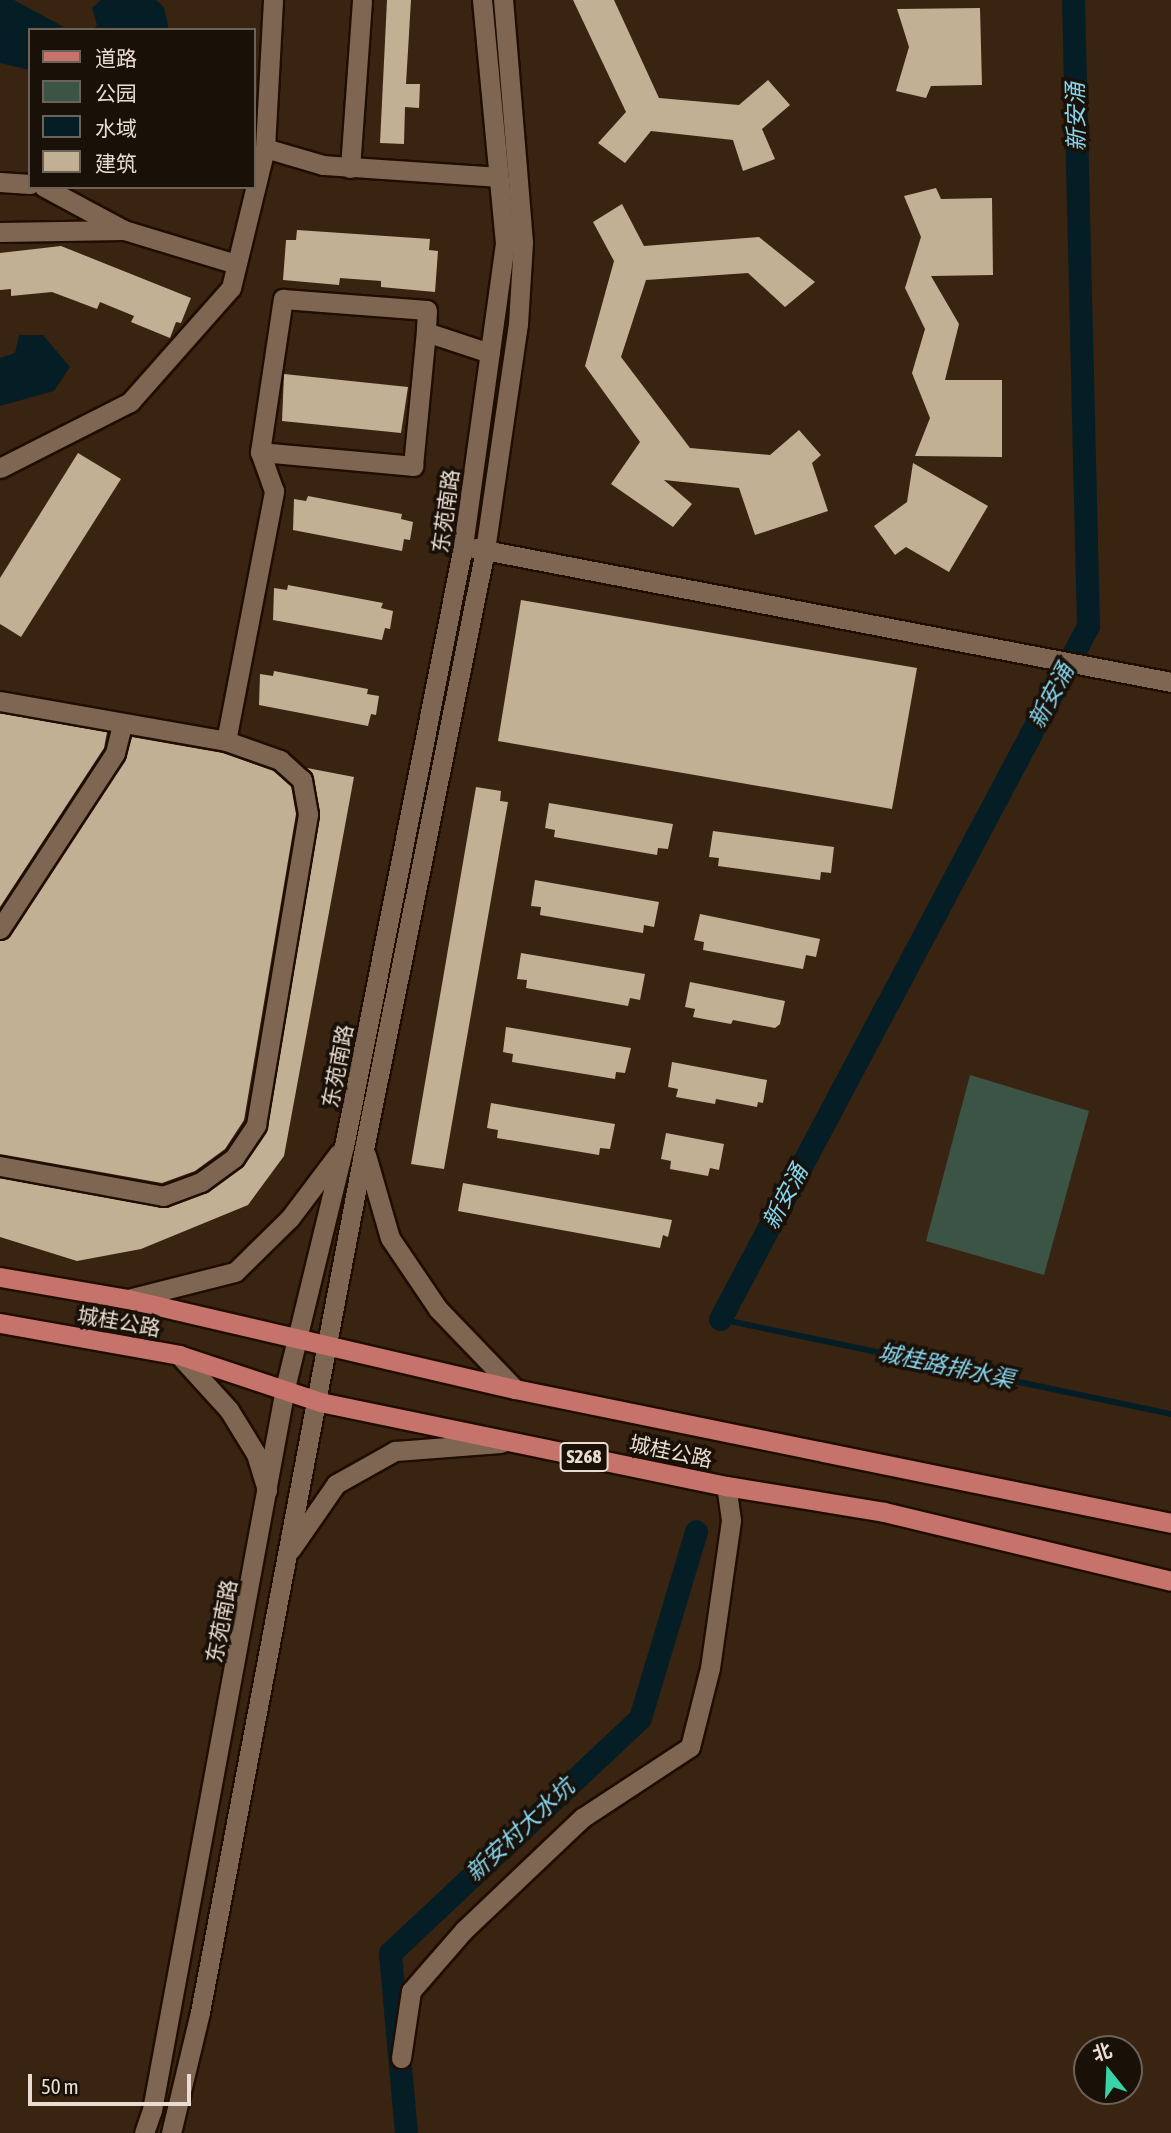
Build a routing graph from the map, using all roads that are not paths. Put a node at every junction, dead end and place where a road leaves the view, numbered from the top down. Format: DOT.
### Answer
graph roads {
  1 [pos="273,0"];
  2 [pos="362,0"];
  3 [pos="482,0"];
  4 [pos="503,0"];
  5 [pos="265,148"];
  6 [pos="351,168"];
  7 [pos="498,177"];
  8 [pos="0,182"];
  9 [pos="28,184"];
  10 [pos="256,184"];
  11 [pos="48,189"];
  12 [pos="255,189"];
  13 [pos="124,230"];
  14 [pos="0,232"];
  15 [pos="236,264"];
  16 [pos="426,332"];
  17 [pos="490,353"];
  18 [pos="260,452"];
  19 [pos="0,468"];
  20 [pos="463,546"];
  21 [pos="485,550"];
  22 [pos="1171,682"];
  23 [pos="0,701"];
  24 [pos="122,724"];
  25 [pos="226,741"];
  26 [pos="0,929"];
  27 [pos="344,1146"];
  28 [pos="364,1149"];
  29 [pos="0,1166"];
  30 [pos="0,1277"];
  31 [pos="128,1300"];
  32 [pos="0,1323"];
  33 [pos="296,1341"];
  34 [pos="330,1345"];
  35 [pos="179,1355"];
  36 [pos="285,1388"];
  37 [pos="515,1389"];
  38 [pos="320,1402"];
  39 [pos="512,1442"];
  40 [pos="726,1486"];
  41 [pos="268,1493"];
  42 [pos="1171,1523"];
  43 [pos="287,1556"];
  44 [pos="1171,1581"];
  45 [pos="401,2058"];
  46 [pos="144,2133"];
  47 [pos="171,2133"];
  1 -- 5 [label="street"];
  2 -- 6 [label="street"];
  3 -- 7 [label="street, 东苑南路"];
  4 -- 21 [label="street, 东苑南路"];
  5 -- 6 [label="street"];
  5 -- 10 [label="street"];
  6 -- 7 [label="street"];
  7 -- 17 [label="street, 东苑南路"];
  8 -- 9 [label="street"];
  11 -- 13 [label="street"];
  12 -- 15 [label="street"];
  13 -- 14 [label="street"];
  13 -- 15 [label="street"];
  15 -- 19 [label="street"];
  16 -- 17 [label="street"];
  16 -- 18 [label="street"];
  16 -- 18 [label="street"];
  17 -- 20 [label="street, 东苑南路"];
  18 -- 25 [label="street"];
  20 -- 21 [label="street"];
  20 -- 27 [label="street, 东苑南路"];
  21 -- 22 [label="street"];
  21 -- 28 [label="street, 东苑南路"];
  23 -- 24 [label="street"];
  24 -- 25 [label="street"];
  24 -- 26 [label="street"];
  25 -- 29 [label="street"];
  27 -- 31 [label="street"];
  27 -- 33 [label="street, 东苑南路"];
  28 -- 34 [label="street, 东苑南路"];
  28 -- 37 [label="street"];
  30 -- 31 [label="main road, 城桂公路"];
  31 -- 33 [label="main road, 城桂公路"];
  32 -- 35 [label="main road, 城桂公路 / S268"];
  33 -- 34 [label="main road, 城桂公路"];
  33 -- 36 [label="street, 东苑南路"];
  34 -- 37 [label="main road, 城桂公路"];
  34 -- 38 [label="street, 东苑南路"];
  35 -- 36 [label="main road, 城桂公路 / S268"];
  35 -- 41 [label="street"];
  36 -- 38 [label="main road, 城桂公路 / S268"];
  36 -- 41 [label="street, 东苑南路"];
  37 -- 42 [label="main road, 城桂公路"];
  38 -- 39 [label="main road, 城桂公路 / S268"];
  38 -- 43 [label="street, 东苑南路"];
  39 -- 40 [label="main road, 城桂公路 / S268"];
  39 -- 43 [label="street"];
  40 -- 44 [label="main road, 城桂公路 / S268"];
  40 -- 45 [label="street"];
  41 -- 46 [label="street, 东苑南路"];
  43 -- 47 [label="street, 东苑南路"];
}
